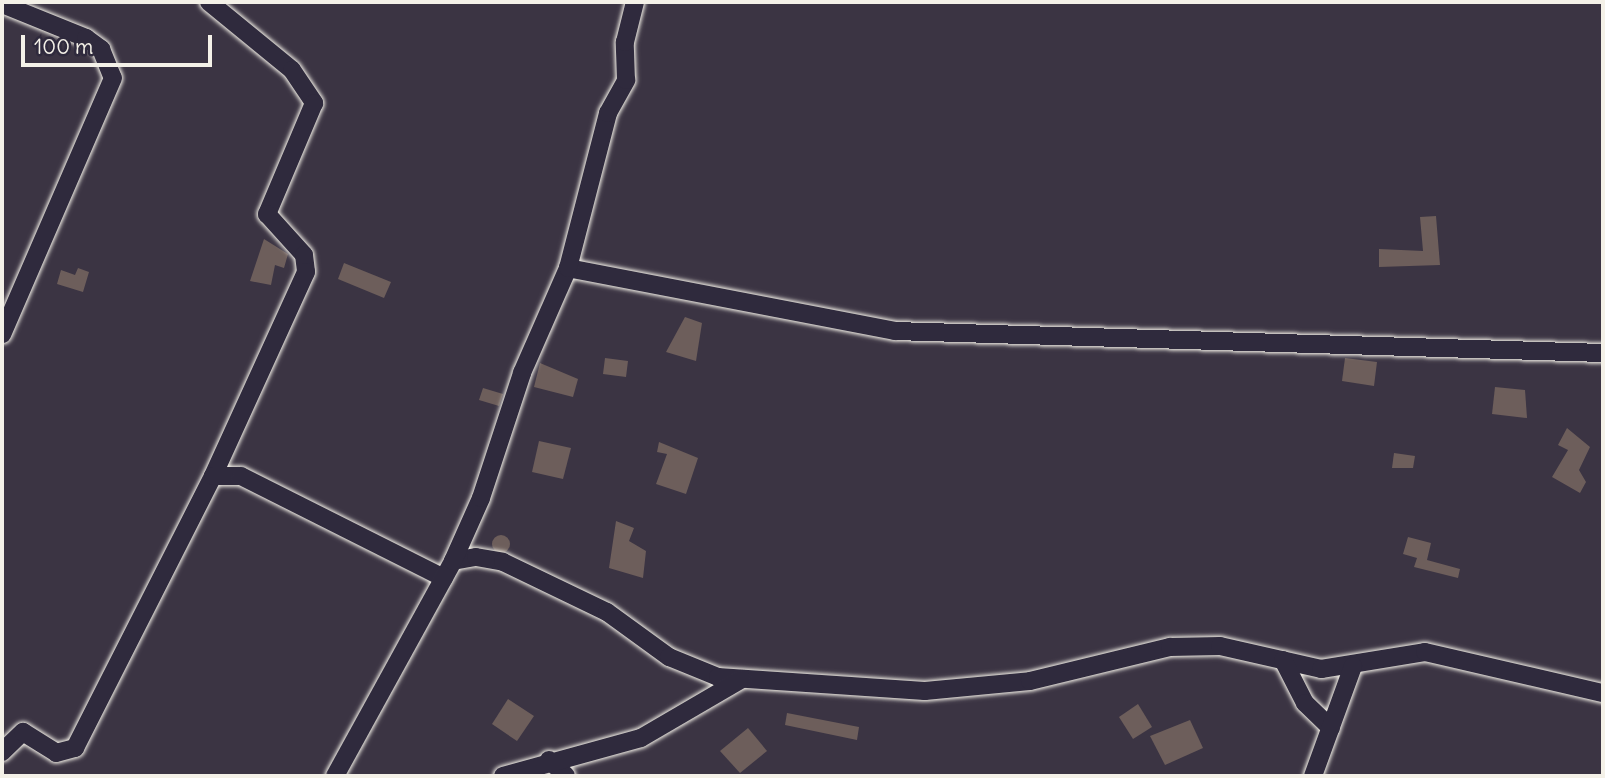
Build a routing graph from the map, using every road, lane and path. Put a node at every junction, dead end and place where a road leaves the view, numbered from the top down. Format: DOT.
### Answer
graph roads {
  1 [pos="209,2"];
  2 [pos="635,2"];
  3 [pos="2,4"];
  4 [pos="568,268"];
  5 [pos="2,334"];
  6 [pos="1603,353"];
  7 [pos="213,476"];
  8 [pos="453,561"];
  9 [pos="444,578"];
  10 [pos="1283,660"];
  11 [pos="1353,666"];
  12 [pos="742,679"];
  13 [pos="1603,693"];
  14 [pos="1331,728"];
  15 [pos="2,752"];
  16 [pos="549,760"];
  17 [pos="335,776"];
  18 [pos="503,776"];
  19 [pos="566,776"];
  20 [pos="1313,776"];
  1 -- 7 [label="street"];
  2 -- 4 [label="street"];
  3 -- 5 [label="street"];
  4 -- 6 [label="street"];
  4 -- 8 [label="street"];
  7 -- 9 [label="street"];
  7 -- 15 [label="street"];
  8 -- 9 [label="street"];
  8 -- 12 [label="street"];
  9 -- 17 [label="street"];
  10 -- 11 [label="street"];
  10 -- 12 [label="street"];
  10 -- 14 [label="street"];
  11 -- 13 [label="street"];
  11 -- 14 [label="street"];
  12 -- 16 [label="street"];
  14 -- 20 [label="street"];
  16 -- 18 [label="street"];
  16 -- 19 [label="street"];
}
